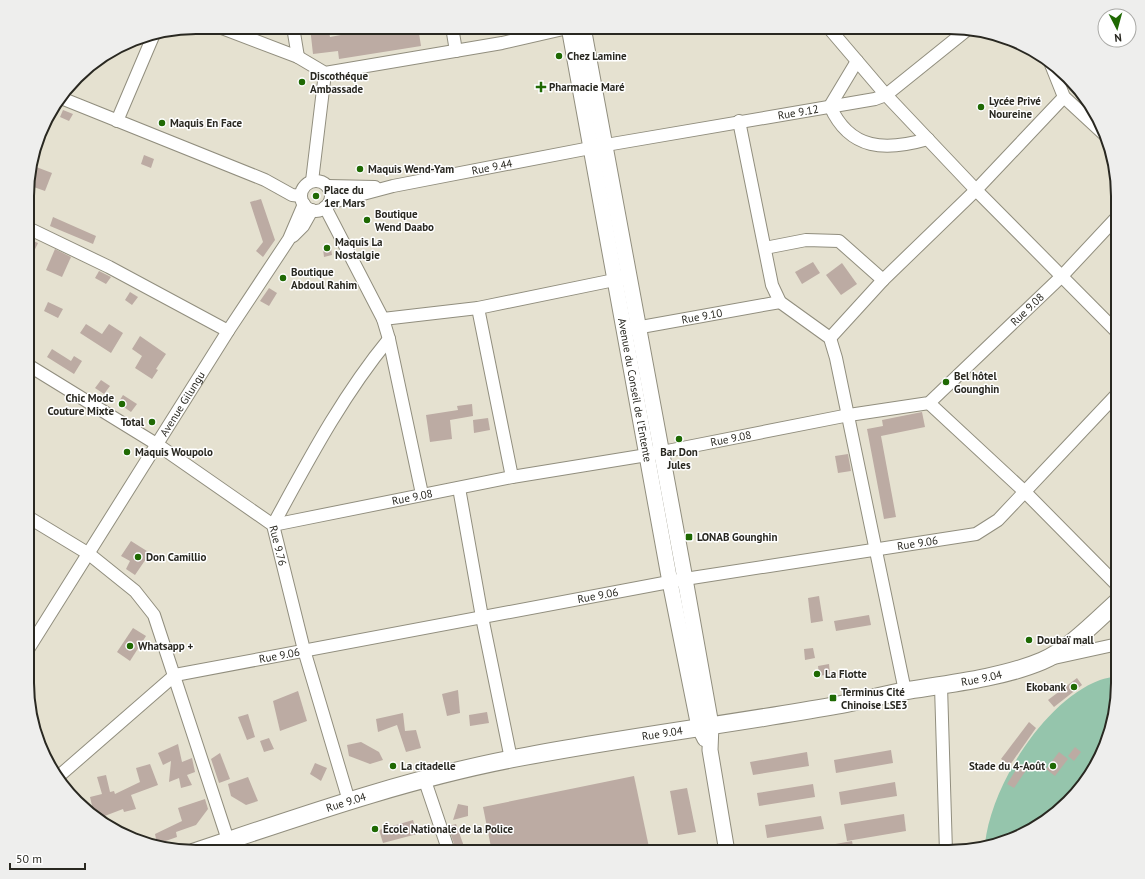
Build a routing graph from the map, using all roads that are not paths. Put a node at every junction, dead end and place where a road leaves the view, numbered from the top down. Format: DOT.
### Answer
graph roads {
  1 [pos="237,34"];
  2 [pos="294,34"];
  3 [pos="453,34"];
  4 [pos="539,34"];
  5 [pos="574,34"];
  6 [pos="834,34"];
  7 [pos="962,34"];
  8 [pos="151,41"];
  9 [pos="456,51"];
  10 [pos="298,57"];
  11 [pos="857,61"];
  12 [pos="325,73"];
  13 [pos="1054,73"];
  14 [pos="886,95"];
  15 [pos="1064,98"];
  16 [pos="66,100"];
  17 [pos="830,106"];
  18 [pos="117,121"];
  19 [pos="739,121"];
  20 [pos="1095,126"];
  21 [pos="928,139"];
  22 [pos="598,146"];
  23 [pos="393,186"];
  24 [pos="976,190"];
  25 [pos="312,192"];
  26 [pos="327,205"];
  27 [pos="1111,224"];
  28 [pos="34,231"];
  29 [pos="765,248"];
  30 [pos="1062,276"];
  31 [pos="622,278"];
  32 [pos="883,280"];
  33 [pos="780,302"];
  34 [pos="478,308"];
  35 [pos="382,319"];
  36 [pos="1111,326"];
  37 [pos="631,328"];
  38 [pos="228,331"];
  39 [pos="830,338"];
  40 [pos="389,339"];
  41 [pos="34,369"];
  42 [pos="1111,401"];
  43 [pos="929,403"];
  44 [pos="849,415"];
  45 [pos="158,445"];
  46 [pos="654,453"];
  47 [pos="512,477"];
  48 [pos="459,488"];
  49 [pos="1025,492"];
  50 [pos="422,494"];
  51 [pos="34,521"];
  52 [pos="273,525"];
  53 [pos="876,549"];
  54 [pos="89,554"];
  55 [pos="686,579"];
  56 [pos="1111,579"];
  57 [pos="670,582"];
  58 [pos="1111,607"];
  59 [pos="482,617"];
  60 [pos="34,641"];
  61 [pos="1111,646"];
  62 [pos="304,650"];
  63 [pos="1044,660"];
  64 [pos="175,675"];
  65 [pos="941,686"];
  66 [pos="905,691"];
  67 [pos="705,726"];
  68 [pos="511,759"];
  69 [pos="62,774"];
  70 [pos="424,778"];
  71 [pos="349,801"];
  72 [pos="228,840"];
  73 [pos="214,845"];
  74 [pos="447,845"];
  75 [pos="726,845"];
  76 [pos="946,845"];
  1 -- 10 [label="street"];
  2 -- 10 [label="street"];
  3 -- 9 [label="street"];
  4 -- 9 [label="street"];
  5 -- 22 [label="street, Avenue du Conseil de l'Entente"];
  6 -- 11 [label="street"];
  7 -- 14 [label="street, Rue 9.12"];
  8 -- 18 [label="street"];
  9 -- 12 [label="street"];
  10 -- 12 [label="street"];
  11 -- 14 [label="street"];
  11 -- 17 [label="street"];
  12 -- 25 [label="street"];
  13 -- 15 [label="street"];
  14 -- 17 [label="street, Rue 9.12"];
  14 -- 21 [label="street"];
  15 -- 20 [label="street"];
  15 -- 24 [label="street"];
  16 -- 18 [label="street"];
  17 -- 19 [label="street, Rue 9.12"];
  17 -- 21 [label="street"];
  18 -- 25 [label="street"];
  19 -- 22 [label="street, Rue 9.12"];
  19 -- 29 [label="street"];
  21 -- 24 [label="street"];
  22 -- 23 [label="street, Rue 9.44"];
  22 -- 31 [label="street, Avenue du Conseil de l'Entente"];
  23 -- 25 [label="street"];
  23 -- 26 [label="street"];
  24 -- 30 [label="street"];
  24 -- 32 [label="street"];
  25 -- 26 [label="street"];
  25 -- 26 [label="street"];
  25 -- 38 [label="street, Avenue Gilungu"];
  26 -- 35 [label="street"];
  27 -- 30 [label="street, Rue 9.08"];
  28 -- 38 [label="street"];
  29 -- 32 [label="street"];
  29 -- 33 [label="street"];
  30 -- 36 [label="street"];
  30 -- 43 [label="street, Rue 9.08"];
  31 -- 34 [label="street"];
  31 -- 37 [label="street, Avenue du Conseil de l'Entente"];
  32 -- 39 [label="street"];
  33 -- 37 [label="street, Rue 9.10"];
  33 -- 39 [label="street"];
  34 -- 35 [label="street"];
  34 -- 47 [label="street"];
  35 -- 40 [label="street"];
  37 -- 46 [label="street, Avenue du Conseil de l'Entente"];
  38 -- 45 [label="street, Avenue Gilungu"];
  39 -- 44 [label="street"];
  40 -- 50 [label="street"];
  40 -- 52 [label="street"];
  41 -- 45 [label="street, Rue 9.76"];
  42 -- 49 [label="street, Rue 9.06"];
  43 -- 44 [label="street, Rue 9.08"];
  43 -- 49 [label="street"];
  44 -- 46 [label="street, Rue 9.08"];
  44 -- 53 [label="street"];
  45 -- 52 [label="street, Rue 9.76"];
  45 -- 54 [label="street, Avenue Gilungu"];
  46 -- 47 [label="street, Rue 9.08"];
  46 -- 55 [label="street, Avenue du Conseil de l'Entente"];
  46 -- 57 [label="street, Avenue du Conseil de l'Entente"];
  47 -- 48 [label="street, Rue 9.08"];
  48 -- 50 [label="street, Rue 9.08"];
  48 -- 59 [label="street"];
  49 -- 53 [label="street, Rue 9.06"];
  49 -- 56 [label="street"];
  50 -- 52 [label="street, Rue 9.08"];
  51 -- 54 [label="street"];
  52 -- 62 [label="street, Rue 9.76"];
  53 -- 55 [label="street, Rue 9.06"];
  53 -- 66 [label="street"];
  54 -- 60 [label="street, Avenue Gilungu"];
  54 -- 64 [label="street"];
  55 -- 57 [label="street, Rue 9.06"];
  55 -- 67 [label="street, Avenue du Conseil de l'Entente"];
  57 -- 59 [label="street, Rue 9.06"];
  57 -- 67 [label="street, Avenue du Conseil de l'Entente"];
  58 -- 63 [label="main road, Rue 9.04"];
  59 -- 62 [label="street, Rue 9.06"];
  59 -- 68 [label="street"];
  61 -- 63 [label="street"];
  62 -- 64 [label="street, Rue 9.06"];
  62 -- 71 [label="street, Rue 9.76"];
  63 -- 65 [label="main road, Rue 9.04"];
  64 -- 69 [label="street"];
  64 -- 72 [label="street"];
  65 -- 66 [label="main road, Rue 9.04"];
  65 -- 76 [label="street"];
  66 -- 67 [label="main road, Rue 9.04"];
  67 -- 68 [label="main road, Rue 9.04"];
  67 -- 75 [label="street, Avenue du Conseil de l'Entente"];
  68 -- 70 [label="main road, Rue 9.04"];
  70 -- 71 [label="main road, Rue 9.04"];
  70 -- 74 [label="street"];
  71 -- 72 [label="main road, Rue 9.04"];
  72 -- 73 [label="main road, Rue 9.04"];
}
